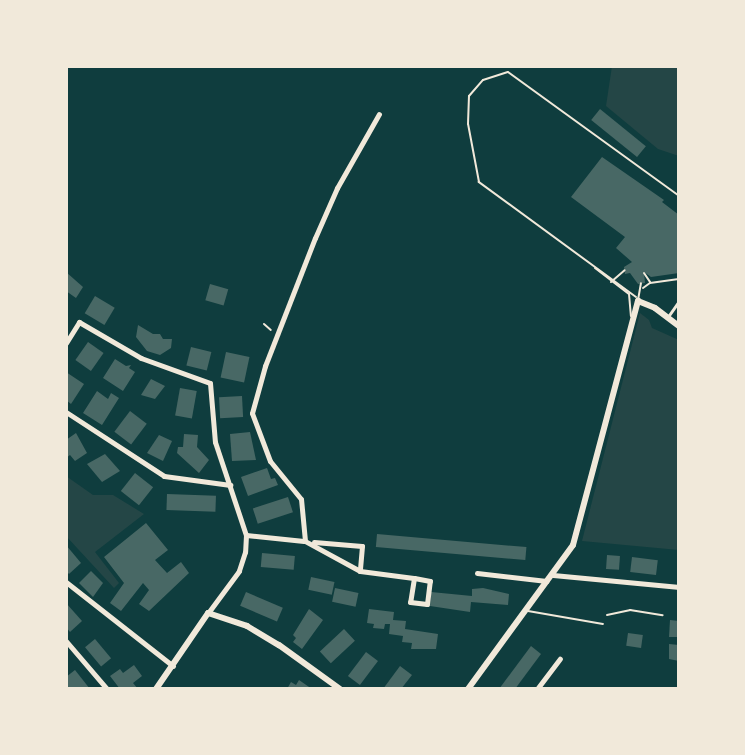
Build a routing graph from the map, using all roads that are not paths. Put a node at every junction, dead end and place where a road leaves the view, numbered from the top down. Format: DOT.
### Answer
graph roads {
  1 [pos="379,114"];
  2 [pos="679,189"];
  3 [pos="674,193"];
  4 [pos="679,196"];
  5 [pos="625,270"];
  6 [pos="612,280"];
  7 [pos="641,283"];
  8 [pos="638,301"];
  9 [pos="679,301"];
  10 [pos="667,318"];
  11 [pos="632,321"];
  12 [pos="679,326"];
  13 [pos="66,343"];
  14 [pos="66,412"];
  15 [pos="230,485"];
  16 [pos="246,535"];
  17 [pos="305,541"];
  18 [pos="360,571"];
  19 [pos="477,573"];
  20 [pos="414,578"];
  21 [pos="550,578"];
  22 [pos="66,582"];
  23 [pos="679,587"];
  24 [pos="526,610"];
  25 [pos="208,613"];
  26 [pos="603,624"];
  27 [pos="66,641"];
  28 [pos="560,659"];
  29 [pos="173,666"];
  30 [pos="107,689"];
  31 [pos="156,689"];
  32 [pos="340,689"];
  33 [pos="468,689"];
  34 [pos="537,689"];
  1 -- 17 [label="street"];
  2 -- 3 [label="lane"];
  3 -- 4 [label="lane"];
  3 -- 6 [label="lane"];
  5 -- 6 [label="lane"];
  6 -- 8 [label="lane"];
  6 -- 11 [label="lane"];
  7 -- 8 [label="lane"];
  8 -- 10 [label="street"];
  8 -- 11 [label="street"];
  9 -- 10 [label="street"];
  10 -- 12 [label="street"];
  11 -- 21 [label="street"];
  13 -- 15 [label="street"];
  14 -- 15 [label="street"];
  15 -- 16 [label="street"];
  16 -- 17 [label="street"];
  16 -- 25 [label="street"];
  17 -- 18 [label="street"];
  17 -- 18 [label="street"];
  18 -- 20 [label="street"];
  19 -- 21 [label="street"];
  20 -- 20 [label="street"];
  21 -- 23 [label="street"];
  21 -- 24 [label="street"];
  22 -- 29 [label="street"];
  24 -- 26 [label="lane"];
  24 -- 33 [label="street"];
  25 -- 29 [label="street"];
  25 -- 32 [label="street"];
  27 -- 30 [label="street"];
  28 -- 34 [label="street"];
  29 -- 31 [label="street"];
}
